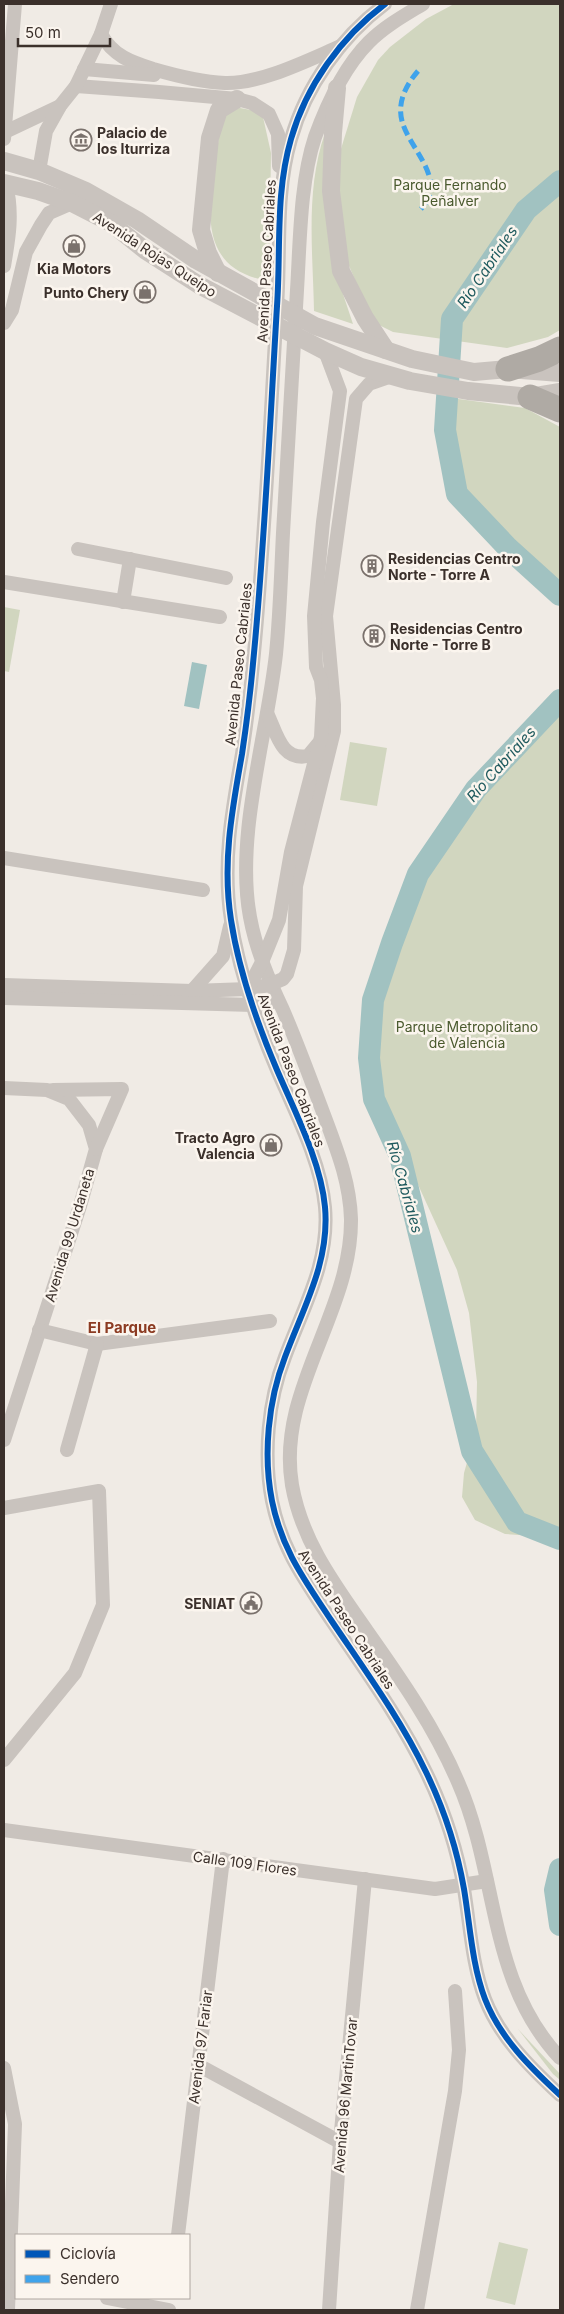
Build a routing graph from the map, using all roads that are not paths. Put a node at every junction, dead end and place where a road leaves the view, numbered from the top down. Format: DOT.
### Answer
graph roads {
  1 [pos="15,4"];
  2 [pos="111,4"];
  3 [pos="385,4"];
  4 [pos="423,4"];
  5 [pos="101,34"];
  6 [pos="342,45"];
  7 [pos="84,69"];
  8 [pos="182,78"];
  9 [pos="76,86"];
  10 [pos="337,88"];
  11 [pos="237,99"];
  12 [pos="60,106"];
  13 [pos="5,136"];
  14 [pos="4,161"];
  15 [pos="39,171"];
  16 [pos="5,183"];
  17 [pos="280,189"];
  18 [pos="72,203"];
  19 [pos="4,266"];
  20 [pos="218,273"];
  21 [pos="4,323"];
  22 [pos="560,349"];
  23 [pos="386,350"];
  24 [pos="325,351"];
  25 [pos="508,369"];
  26 [pos="560,373"];
  27 [pos="392,376"];
  28 [pos="560,392"];
  29 [pos="530,397"];
  30 [pos="560,410"];
  31 [pos="78,549"];
  32 [pos="130,559"];
  33 [pos="226,578"];
  34 [pos="4,582"];
  35 [pos="123,602"];
  36 [pos="220,617"];
  37 [pos="268,714"];
  38 [pos="322,737"];
  39 [pos="4,858"];
  40 [pos="203,890"];
  41 [pos="231,923"];
  42 [pos="262,962"];
  43 [pos="4,985"];
  44 [pos="269,985"];
  45 [pos="248,989"];
  46 [pos="192,991"];
  47 [pos="4,998"];
  48 [pos="278,1002"];
  49 [pos="253,1005"];
  50 [pos="4,1088"];
  51 [pos="47,1090"];
  52 [pos="96,1149"];
  53 [pos="270,1321"];
  54 [pos="39,1330"];
  55 [pos="97,1344"];
  56 [pos="4,1440"];
  57 [pos="68,1450"];
  58 [pos="4,1508"];
  59 [pos="4,1760"];
  60 [pos="4,1830"];
  61 [pos="223,1859"];
  62 [pos="364,1879"];
  63 [pos="487,1881"];
  64 [pos="463,1884"];
  65 [pos="455,1991"];
  66 [pos="560,2058"];
  67 [pos="198,2065"];
  68 [pos="4,2068"];
  69 [pos="560,2096"];
  70 [pos="9,2122"];
  71 [pos="340,2142"];
  72 [pos="178,2234"];
  73 [pos="10,2278"];
  74 [pos="112,2299"];
  75 [pos="8,2310"];
  76 [pos="169,2310"];
  77 [pos="329,2310"];
  78 [pos="416,2310"];
  1 -- 13 [label="street"];
  2 -- 5 [label="street"];
  3 -- 6 [label="street, Avenida Paseo Cabriales"];
  4 -- 10 [label="street, Avenida Paseo Cabriales"];
  5 -- 7 [label="street"];
  5 -- 8 [label="street"];
  6 -- 8 [label="street"];
  6 -- 17 [label="street, Avenida Paseo Cabriales"];
  7 -- 8 [label="street"];
  7 -- 9 [label="street"];
  9 -- 11 [label="street"];
  9 -- 12 [label="street"];
  10 -- 23 [label="street"];
  10 -- 37 [label="street, Avenida Paseo Cabriales"];
  11 -- 17 [label="street"];
  11 -- 20 [label="street"];
  12 -- 13 [label="street"];
  12 -- 15 [label="street"];
  14 -- 15 [label="street, Avenida Rojas Queipo"];
  15 -- 20 [label="street, Avenida Rojas Queipo"];
  16 -- 18 [label="street, Avenida Rojas Queipo"];
  16 -- 19 [label="street"];
  17 -- 41 [label="street, Avenida Paseo Cabriales"];
  18 -- 21 [label="street"];
  18 -- 24 [label="street, Avenida Rojas Queipo"];
  20 -- 23 [label="street, Avenida Rojas Queipo"];
  22 -- 25 [label="highway"];
  23 -- 25 [label="street, Avenida Rojas Queipo"];
  24 -- 27 [label="street, Avenida Rojas Queipo"];
  24 -- 38 [label="street, Avenida Paseo Cabriales"];
  25 -- 26 [label="street, Avenida Rojas Queipo"];
  27 -- 29 [label="street, Avenida Rojas Queipo"];
  27 -- 44 [label="street, Avenida Paseo Cabriales"];
  28 -- 29 [label="street, Avenida Rojas Queipo"];
  29 -- 30 [label="highway"];
  31 -- 32 [label="street"];
  32 -- 33 [label="street"];
  32 -- 35 [label="street"];
  34 -- 35 [label="street"];
  35 -- 36 [label="street"];
  37 -- 38 [label="street"];
  37 -- 42 [label="street, Avenida Paseo Cabriales"];
  38 -- 42 [label="street, Avenida Paseo Cabriales"];
  39 -- 40 [label="street"];
  41 -- 45 [label="street, Avenida Paseo Cabriales"];
  41 -- 46 [label="street"];
  42 -- 44 [label="street, Avenida Paseo Cabriales"];
  42 -- 45 [label="street, Avenida Paseo Cabriales"];
  43 -- 46 [label="street"];
  44 -- 45 [label="street"];
  44 -- 48 [label="street, Avenida Paseo Cabriales"];
  45 -- 46 [label="street"];
  45 -- 49 [label="street, Avenida Paseo Cabriales"];
  47 -- 49 [label="street"];
  48 -- 49 [label="street"];
  48 -- 63 [label="street, Avenida Paseo Cabriales"];
  49 -- 64 [label="street, Avenida Paseo Cabriales"];
  50 -- 51 [label="street"];
  51 -- 52 [label="street"];
  51 -- 52 [label="street, Avenida 99 Urdaneta"];
  52 -- 54 [label="street, Avenida 99 Urdaneta"];
  53 -- 55 [label="street"];
  54 -- 55 [label="street"];
  54 -- 56 [label="street, Avenida 99 Urdaneta"];
  55 -- 57 [label="street"];
  58 -- 59 [label="street"];
  60 -- 61 [label="street, Calle 109 Flores"];
  61 -- 62 [label="street, Calle 109 Flores"];
  61 -- 67 [label="street, Avenida 97 Fariar"];
  62 -- 64 [label="street, Calle 109 Flores"];
  62 -- 71 [label="street, Avenida 96 MartinTovar"];
  63 -- 64 [label="street, Calle 109 Flores"];
  63 -- 66 [label="street, Avenida Paseo Cabriales"];
  64 -- 69 [label="street, Avenida Paseo Cabriales"];
  65 -- 78 [label="street"];
  67 -- 71 [label="street"];
  67 -- 72 [label="street, Avenida 97 Fariar"];
  68 -- 70 [label="street"];
  70 -- 73 [label="street"];
  71 -- 77 [label="street, Avenida 96 MartinTovar"];
  73 -- 75 [label="street"];
  74 -- 76 [label="street"];
}
